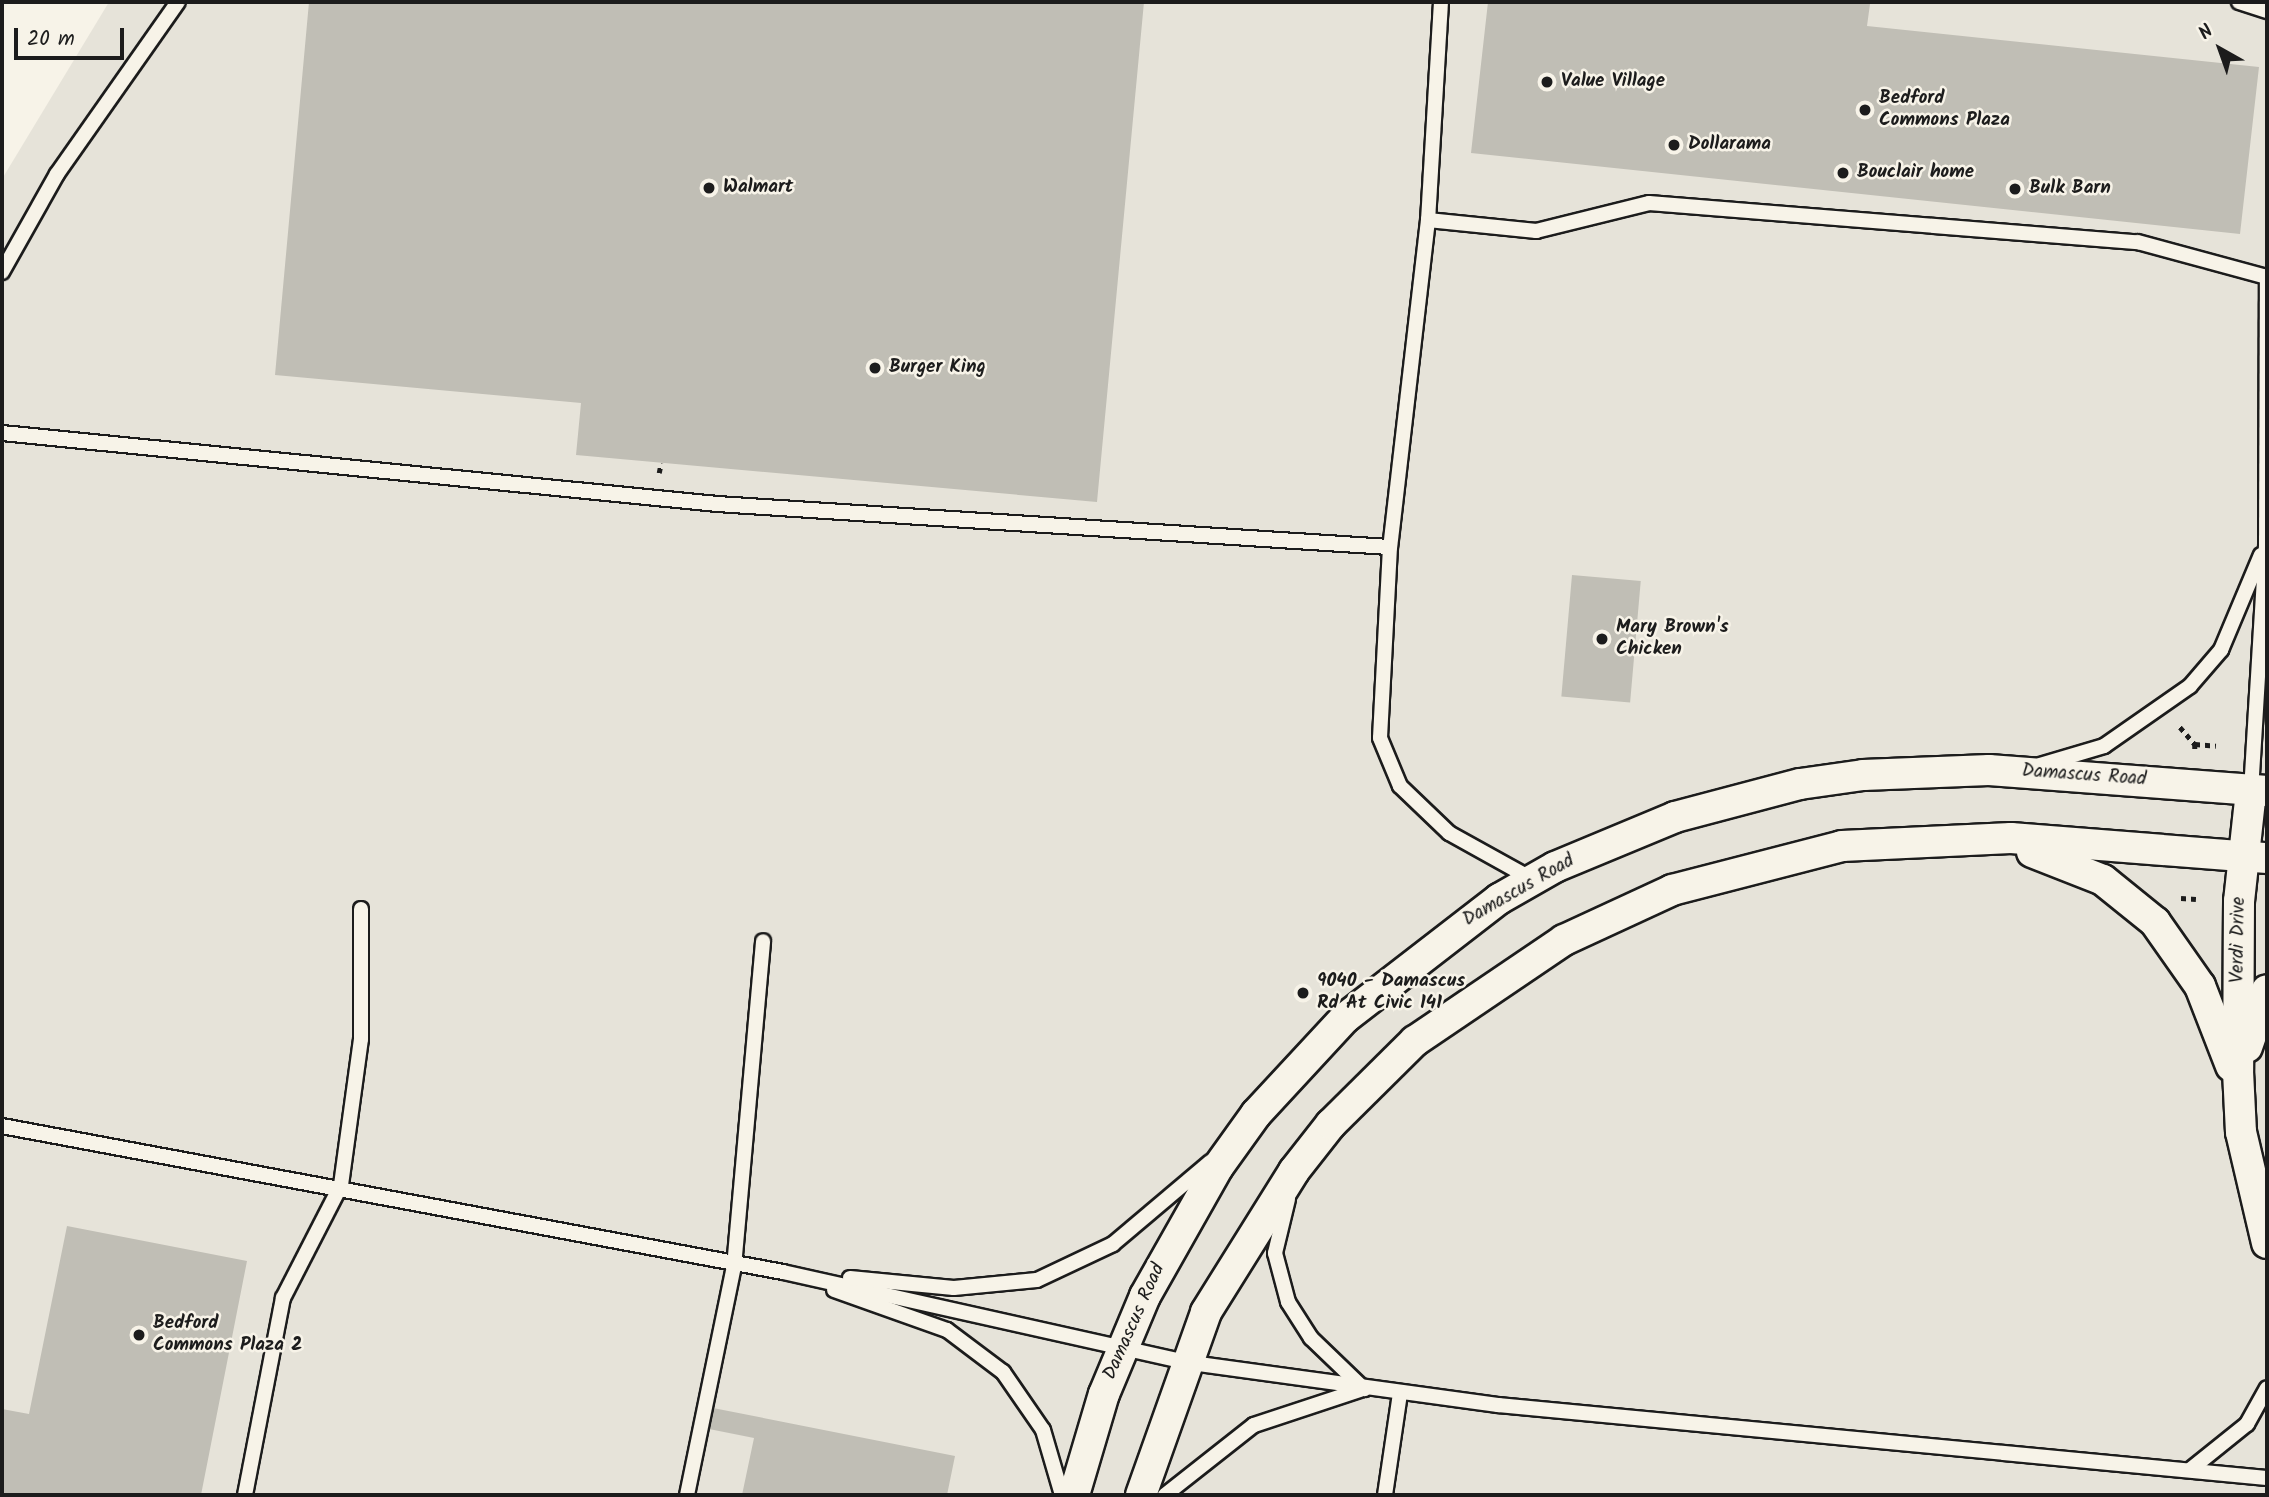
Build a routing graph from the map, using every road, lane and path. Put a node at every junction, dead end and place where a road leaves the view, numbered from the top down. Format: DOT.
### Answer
graph roads {
  1 [pos="178,2"];
  2 [pos="1441,2"];
  3 [pos="2239,2"];
  4 [pos="2267,11"];
  5 [pos="1428,220"];
  6 [pos="2,272"];
  7 [pos="2267,277"];
  8 [pos="2,433"];
  9 [pos="2267,545"];
  10 [pos="1390,547"];
  11 [pos="2180,727"];
  12 [pos="2195,744"];
  13 [pos="2216,746"];
  14 [pos="2193,764"];
  15 [pos="2019,771"];
  16 [pos="2259,791"];
  17 [pos="1942,838"];
  18 [pos="2255,857"];
  19 [pos="1534,880"];
  20 [pos="2181,898"];
  21 [pos="2196,899"];
  22 [pos="361,909"];
  23 [pos="763,941"];
  24 [pos="2267,990"];
  25 [pos="2239,1089"];
  26 [pos="2,1126"];
  27 [pos="1247,1128"];
  28 [pos="1294,1171"];
  29 [pos="341,1185"];
  30 [pos="2267,1243"];
  31 [pos="734,1267"];
  32 [pos="783,1272"];
  33 [pos="1122,1348"];
  34 [pos="1184,1362"];
  35 [pos="1364,1388"];
  36 [pos="2267,1388"];
  37 [pos="1399,1393"];
  38 [pos="2191,1469"];
  39 [pos="2267,1478"];
  40 [pos="245,1495"];
  41 [pos="687,1495"];
  42 [pos="1062,1495"];
  43 [pos="1074,1495"];
  44 [pos="1141,1495"];
  45 [pos="1165,1495"];
  46 [pos="1385,1495"];
  1 -- 6 [label="lane"];
  2 -- 5 [label="lane"];
  3 -- 4 [label="lane"];
  5 -- 7 [label="lane"];
  5 -- 10 [label="lane"];
  7 -- 9 [label="lane"];
  8 -- 10 [label="lane"];
  9 -- 15 [label="lane"];
  9 -- 16 [label="lane"];
  10 -- 19 [label="lane"];
  11 -- 12 [label="path"];
  12 -- 13 [label="path"];
  12 -- 14 [label="path"];
  15 -- 16 [label="street, Damascus Road"];
  15 -- 19 [label="street, Damascus Road"];
  16 -- 18 [label="street, Verdi Drive"];
  17 -- 18 [label="street"];
  17 -- 25 [label="street"];
  17 -- 28 [label="street"];
  18 -- 25 [label="street, Verdi Drive"];
  19 -- 27 [label="street, Damascus Road"];
  20 -- 21 [label="path"];
  22 -- 29 [label="lane"];
  23 -- 31 [label="lane"];
  24 -- 25 [label="street, Verdi Drive"];
  25 -- 30 [label="street, Verdi Drive"];
  26 -- 29 [label="lane"];
  27 -- 32 [label="lane"];
  27 -- 33 [label="street, Damascus Road"];
  28 -- 34 [label="street"];
  28 -- 35 [label="lane"];
  29 -- 31 [label="lane"];
  29 -- 40 [label="lane"];
  31 -- 32 [label="lane"];
  31 -- 41 [label="lane"];
  32 -- 33 [label="lane"];
  32 -- 42 [label="lane"];
  33 -- 34 [label="lane"];
  33 -- 43 [label="street, Damascus Road"];
  34 -- 35 [label="lane"];
  34 -- 44 [label="street"];
  35 -- 37 [label="lane"];
  35 -- 45 [label="lane"];
  36 -- 38 [label="lane"];
  37 -- 38 [label="lane"];
  37 -- 46 [label="lane"];
  38 -- 39 [label="lane"];
}
